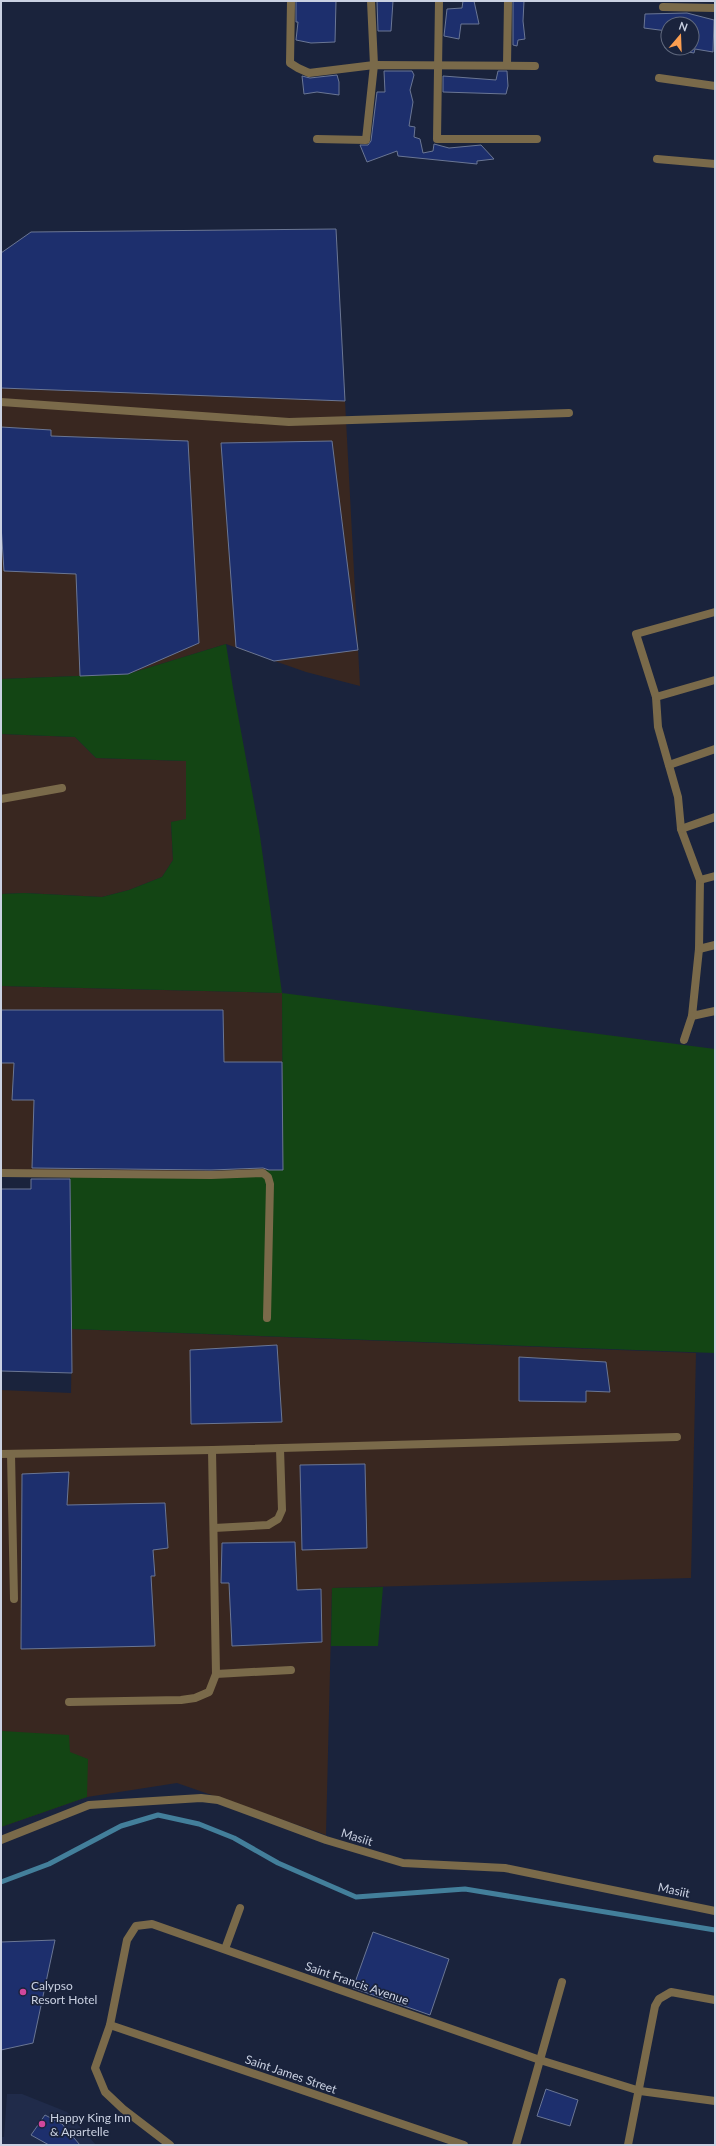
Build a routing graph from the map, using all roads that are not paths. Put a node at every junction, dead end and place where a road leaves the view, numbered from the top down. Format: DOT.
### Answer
graph roads {
  1 [pos="291,1"];
  2 [pos="371,1"];
  3 [pos="439,1"];
  4 [pos="508,1"];
  5 [pos="663,7"];
  6 [pos="715,8"];
  7 [pos="437,64"];
  8 [pos="374,65"];
  9 [pos="507,65"];
  10 [pos="536,66"];
  11 [pos="659,78"];
  12 [pos="715,86"];
  13 [pos="317,139"];
  14 [pos="537,139"];
  15 [pos="657,159"];
  16 [pos="715,164"];
  17 [pos="1,402"];
  18 [pos="569,413"];
  19 [pos="715,612"];
  20 [pos="715,680"];
  21 [pos="656,697"];
  22 [pos="715,749"];
  23 [pos="669,765"];
  24 [pos="62,788"];
  25 [pos="1,799"];
  26 [pos="715,817"];
  27 [pos="681,829"];
  28 [pos="715,876"];
  29 [pos="700,880"];
  30 [pos="715,945"];
  31 [pos="699,949"];
  32 [pos="715,1011"];
  33 [pos="692,1016"];
  34 [pos="684,1040"];
  35 [pos="1,1173"];
  36 [pos="267,1318"];
  37 [pos="677,1437"];
  38 [pos="280,1448"];
  39 [pos="212,1450"];
  40 [pos="1,1454"];
  41 [pos="11,1454"];
  42 [pos="214,1528"];
  43 [pos="14,1599"];
  44 [pos="291,1670"];
  45 [pos="216,1674"];
  46 [pos="69,1702"];
  47 [pos="1,1840"];
  48 [pos="240,1908"];
  49 [pos="715,1911"];
  50 [pos="225,1949"];
  51 [pos="562,1982"];
  52 [pos="715,2000"];
  53 [pos="110,2025"];
  54 [pos="540,2060"];
  55 [pos="640,2091"];
  56 [pos="715,2101"];
  57 [pos="170,2145"];
  58 [pos="464,2145"];
  59 [pos="516,2145"];
  60 [pos="628,2145"];
  1 -- 8 [label="street"];
  2 -- 8 [label="street"];
  3 -- 7 [label="street"];
  4 -- 9 [label="street"];
  5 -- 6 [label="street"];
  7 -- 8 [label="street"];
  7 -- 9 [label="street"];
  7 -- 14 [label="street"];
  8 -- 13 [label="street"];
  9 -- 10 [label="street"];
  11 -- 12 [label="street"];
  15 -- 16 [label="street"];
  17 -- 18 [label="street"];
  19 -- 21 [label="street"];
  20 -- 21 [label="street"];
  21 -- 23 [label="street"];
  22 -- 23 [label="street"];
  23 -- 27 [label="street"];
  24 -- 25 [label="street"];
  26 -- 27 [label="street"];
  27 -- 29 [label="street"];
  28 -- 29 [label="street"];
  29 -- 31 [label="street"];
  30 -- 31 [label="street"];
  31 -- 33 [label="street"];
  32 -- 33 [label="street"];
  33 -- 34 [label="street"];
  35 -- 36 [label="street"];
  37 -- 38 [label="street"];
  38 -- 39 [label="street"];
  38 -- 42 [label="street"];
  39 -- 41 [label="street"];
  39 -- 42 [label="street"];
  40 -- 41 [label="street"];
  41 -- 43 [label="street"];
  42 -- 45 [label="street"];
  44 -- 45 [label="street"];
  45 -- 46 [label="street"];
  47 -- 49 [label="street, Masiit"];
  48 -- 50 [label="street"];
  50 -- 53 [label="street, Saint Francis Avenue"];
  50 -- 54 [label="street, Saint Francis Avenue"];
  51 -- 54 [label="street"];
  52 -- 55 [label="street"];
  53 -- 57 [label="street, Saint Francis Avenue"];
  53 -- 58 [label="street, Saint James Street"];
  54 -- 55 [label="street, Saint Francis Avenue"];
  54 -- 59 [label="street"];
  55 -- 56 [label="street, Saint Francis Avenue"];
  55 -- 60 [label="street"];
}
